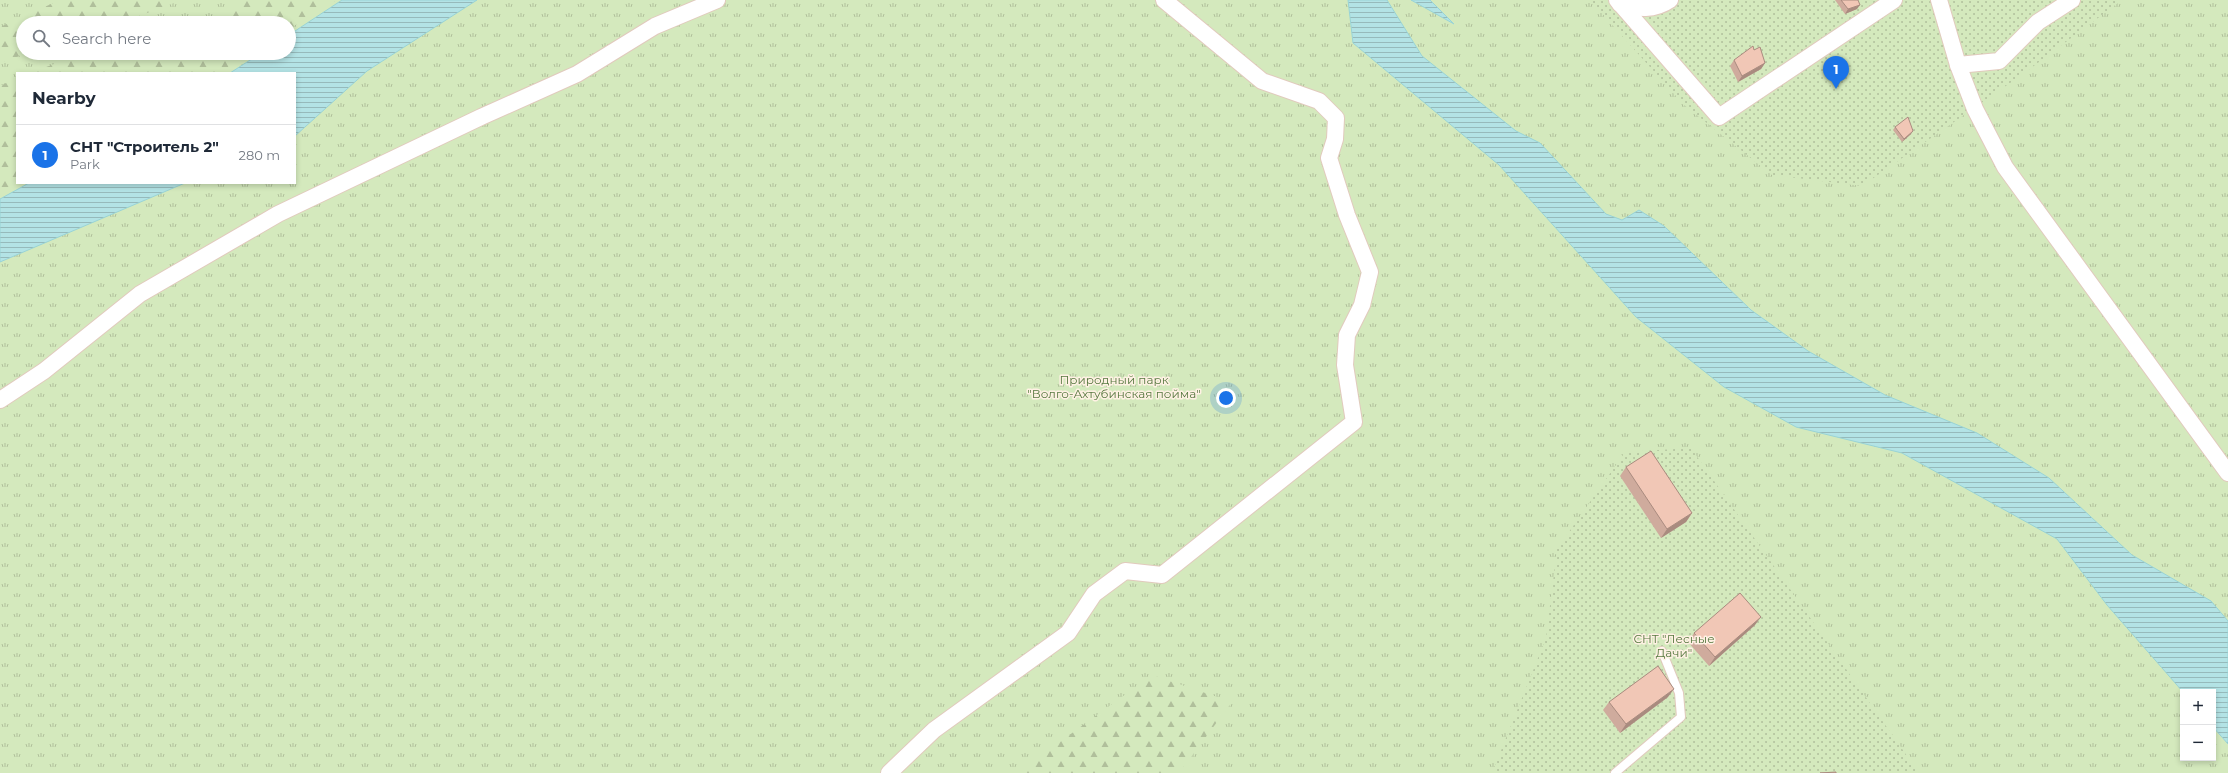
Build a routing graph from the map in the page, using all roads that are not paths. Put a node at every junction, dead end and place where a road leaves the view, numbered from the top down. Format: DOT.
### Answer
graph roads {
  1 [pos="717,0"];
  2 [pos="1164,0"];
  3 [pos="1670,0"];
  4 [pos="1894,0"];
  5 [pos="1939,0"];
  6 [pos="2072,0"];
  7 [pos="1619,2"];
  8 [pos="1958,65"];
  9 [pos="0,400"];
  10 [pos="2228,473"];
  11 [pos="1662,651"];
  12 [pos="888,773"];
  13 [pos="1615,773"];
  1 -- 9 [label="street"];
  2 -- 12 [label="street"];
  3 -- 7 [label="street"];
  4 -- 7 [label="street"];
  5 -- 8 [label="street"];
  6 -- 8 [label="street"];
  8 -- 10 [label="street"];
  11 -- 13 [label="lane"];
}
